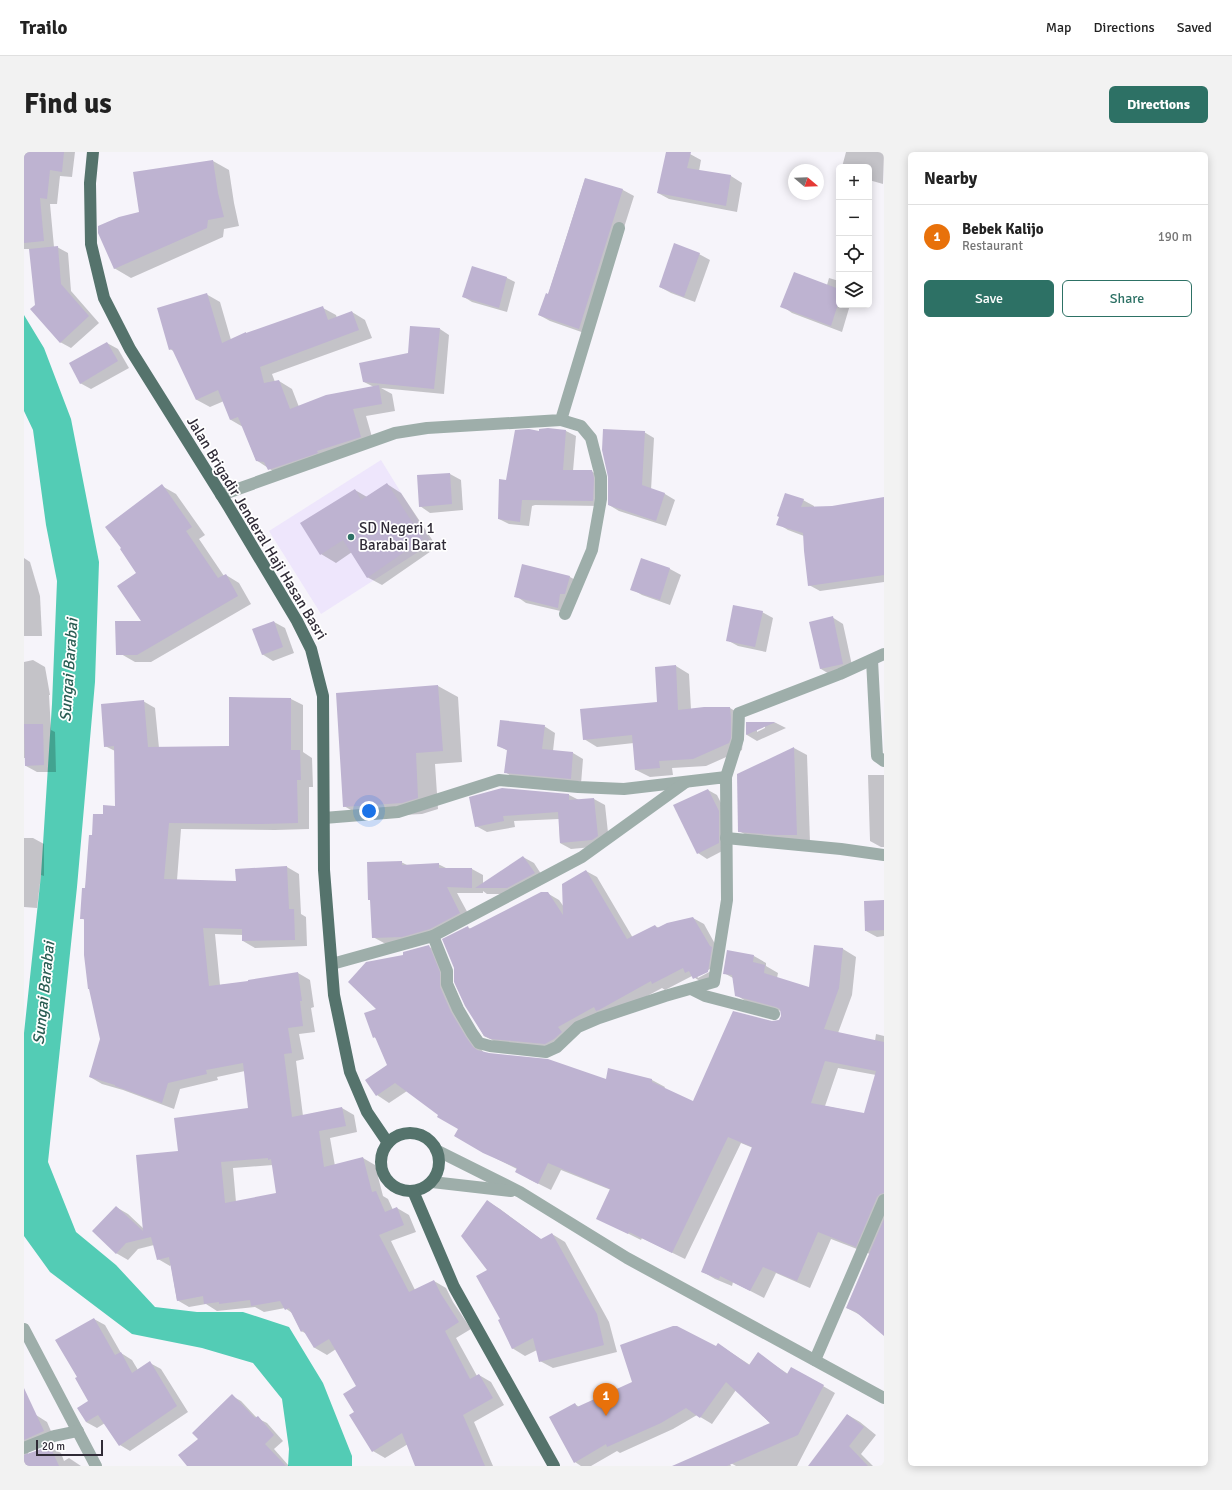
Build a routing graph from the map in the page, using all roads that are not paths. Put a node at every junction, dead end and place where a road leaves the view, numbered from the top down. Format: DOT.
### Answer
graph roads {
  1 [pos="93,152"];
  2 [pos="619,228"];
  3 [pos="561,420"];
  4 [pos="221,495"];
  5 [pos="565,614"];
  6 [pos="884,654"];
  7 [pos="872,660"];
  8 [pos="884,761"];
  9 [pos="726,777"];
  10 [pos="687,782"];
  11 [pos="324,818"];
  12 [pos="726,838"];
  13 [pos="884,856"];
  14 [pos="434,936"];
  15 [pos="332,964"];
  16 [pos="691,988"];
  17 [pos="774,1014"];
  18 [pos="388,1142"];
  19 [pos="436,1150"];
  20 [pos="432,1182"];
  21 [pos="413,1191"];
  22 [pos="520,1192"];
  23 [pos="884,1200"];
  24 [pos="24,1329"];
  25 [pos="815,1360"];
  26 [pos="884,1398"];
  27 [pos="78,1431"];
  28 [pos="24,1448"];
  29 [pos="96,1466"];
  30 [pos="554,1466"];
  1 -- 4 [label="main road, Jalan Brigadir Jenderal Haji Hasan Basri"];
  2 -- 3 [label="street"];
  3 -- 4 [label="street"];
  3 -- 5 [label="street"];
  4 -- 11 [label="main road, Jalan Brigadir Jenderal Haji Hasan Basri"];
  6 -- 7 [label="street"];
  7 -- 8 [label="street"];
  7 -- 9 [label="street"];
  9 -- 10 [label="street"];
  9 -- 12 [label="street"];
  10 -- 11 [label="street"];
  10 -- 14 [label="street"];
  11 -- 15 [label="main road, Jalan Brigadir Jenderal Haji Hasan Basri"];
  12 -- 13 [label="street"];
  12 -- 16 [label="street"];
  14 -- 15 [label="street"];
  14 -- 16 [label="street"];
  15 -- 18 [label="main road, Jalan Brigadir Jenderal Haji Hasan Basri"];
  16 -- 17 [label="street"];
  18 -- 19 [label="main road"];
  18 -- 21 [label="main road"];
  19 -- 20 [label="main road"];
  19 -- 22 [label="street"];
  20 -- 21 [label="main road"];
  20 -- 22 [label="street"];
  21 -- 30 [label="main road"];
  22 -- 25 [label="street"];
  23 -- 25 [label="street"];
  24 -- 27 [label="street"];
  25 -- 26 [label="street"];
  27 -- 28 [label="street"];
  27 -- 29 [label="street"];
}
